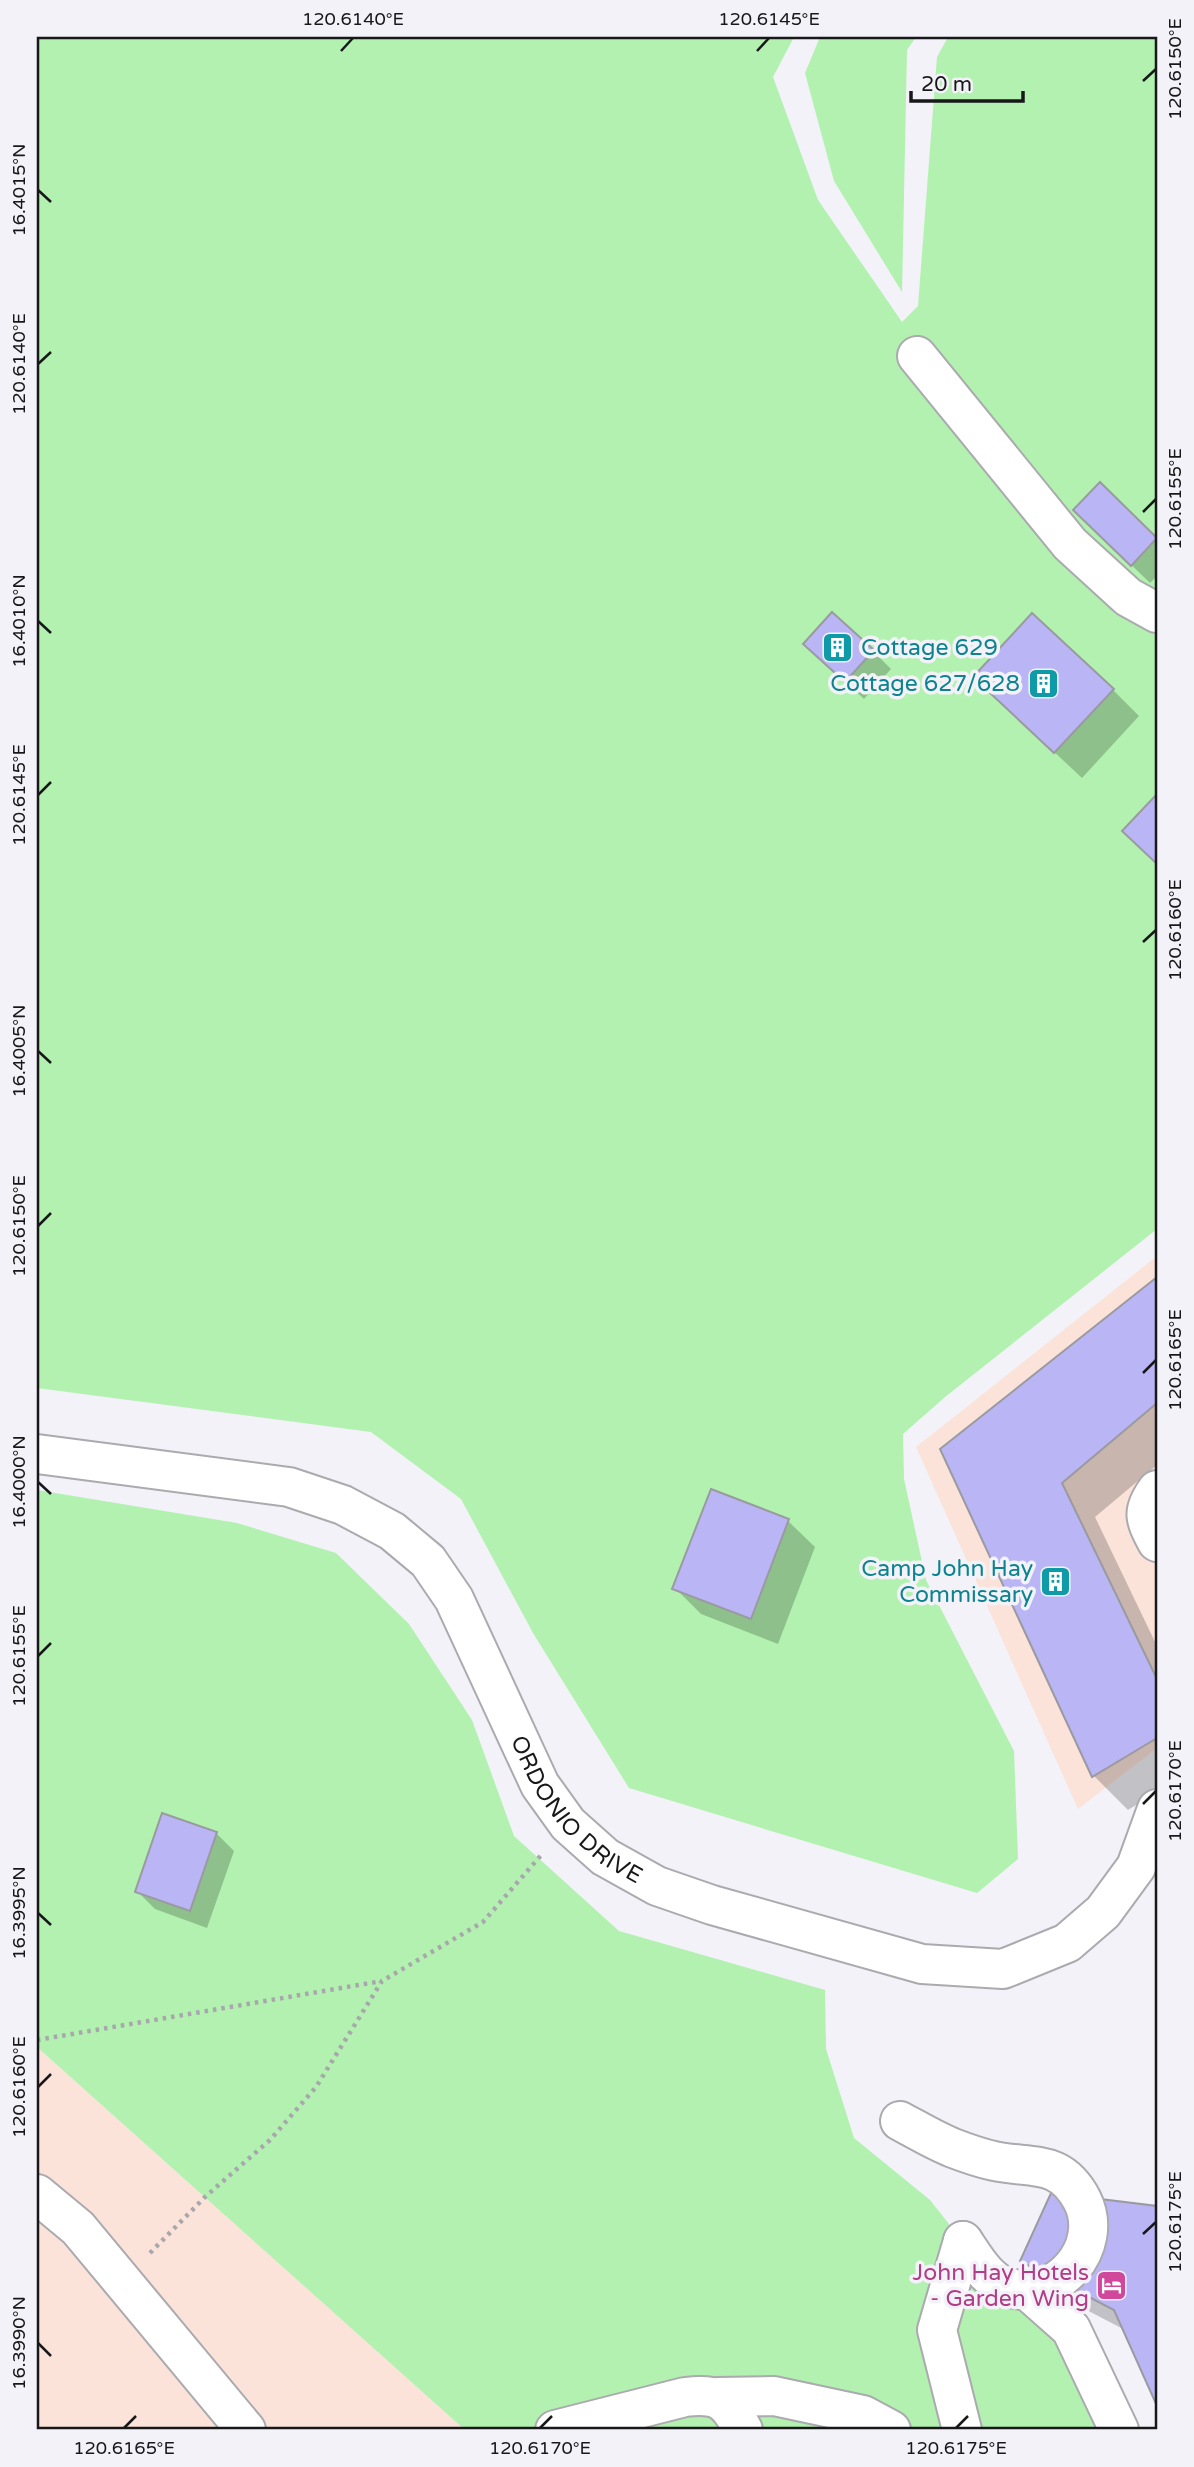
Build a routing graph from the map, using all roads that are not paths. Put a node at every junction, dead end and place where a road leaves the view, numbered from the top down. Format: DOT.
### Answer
graph roads {
  1 [pos="917,356"];
  2 [pos="1157,612"];
  3 [pos="37,1454"];
  4 [pos="1157,1490"];
  5 [pos="1157,1542"];
  6 [pos="1157,1809"];
  7 [pos="900,2121"];
  8 [pos="37,2193"];
  9 [pos="1038,2288"];
  10 [pos="718,2397"];
  11 [pos="246,2430"];
  12 [pos="555,2430"];
  13 [pos="743,2430"];
  14 [pos="891,2430"];
  15 [pos="962,2430"];
  16 [pos="1119,2430"];
  1 -- 2 [label="street"];
  3 -- 6 [label="street, ORDONIO DRIVE"];
  4 -- 5 [label="street"];
  7 -- 9 [label="street"];
  8 -- 11 [label="street"];
  9 -- 15 [label="street"];
  9 -- 16 [label="street"];
  10 -- 12 [label="street"];
  10 -- 13 [label="street"];
  10 -- 14 [label="street"];
}
